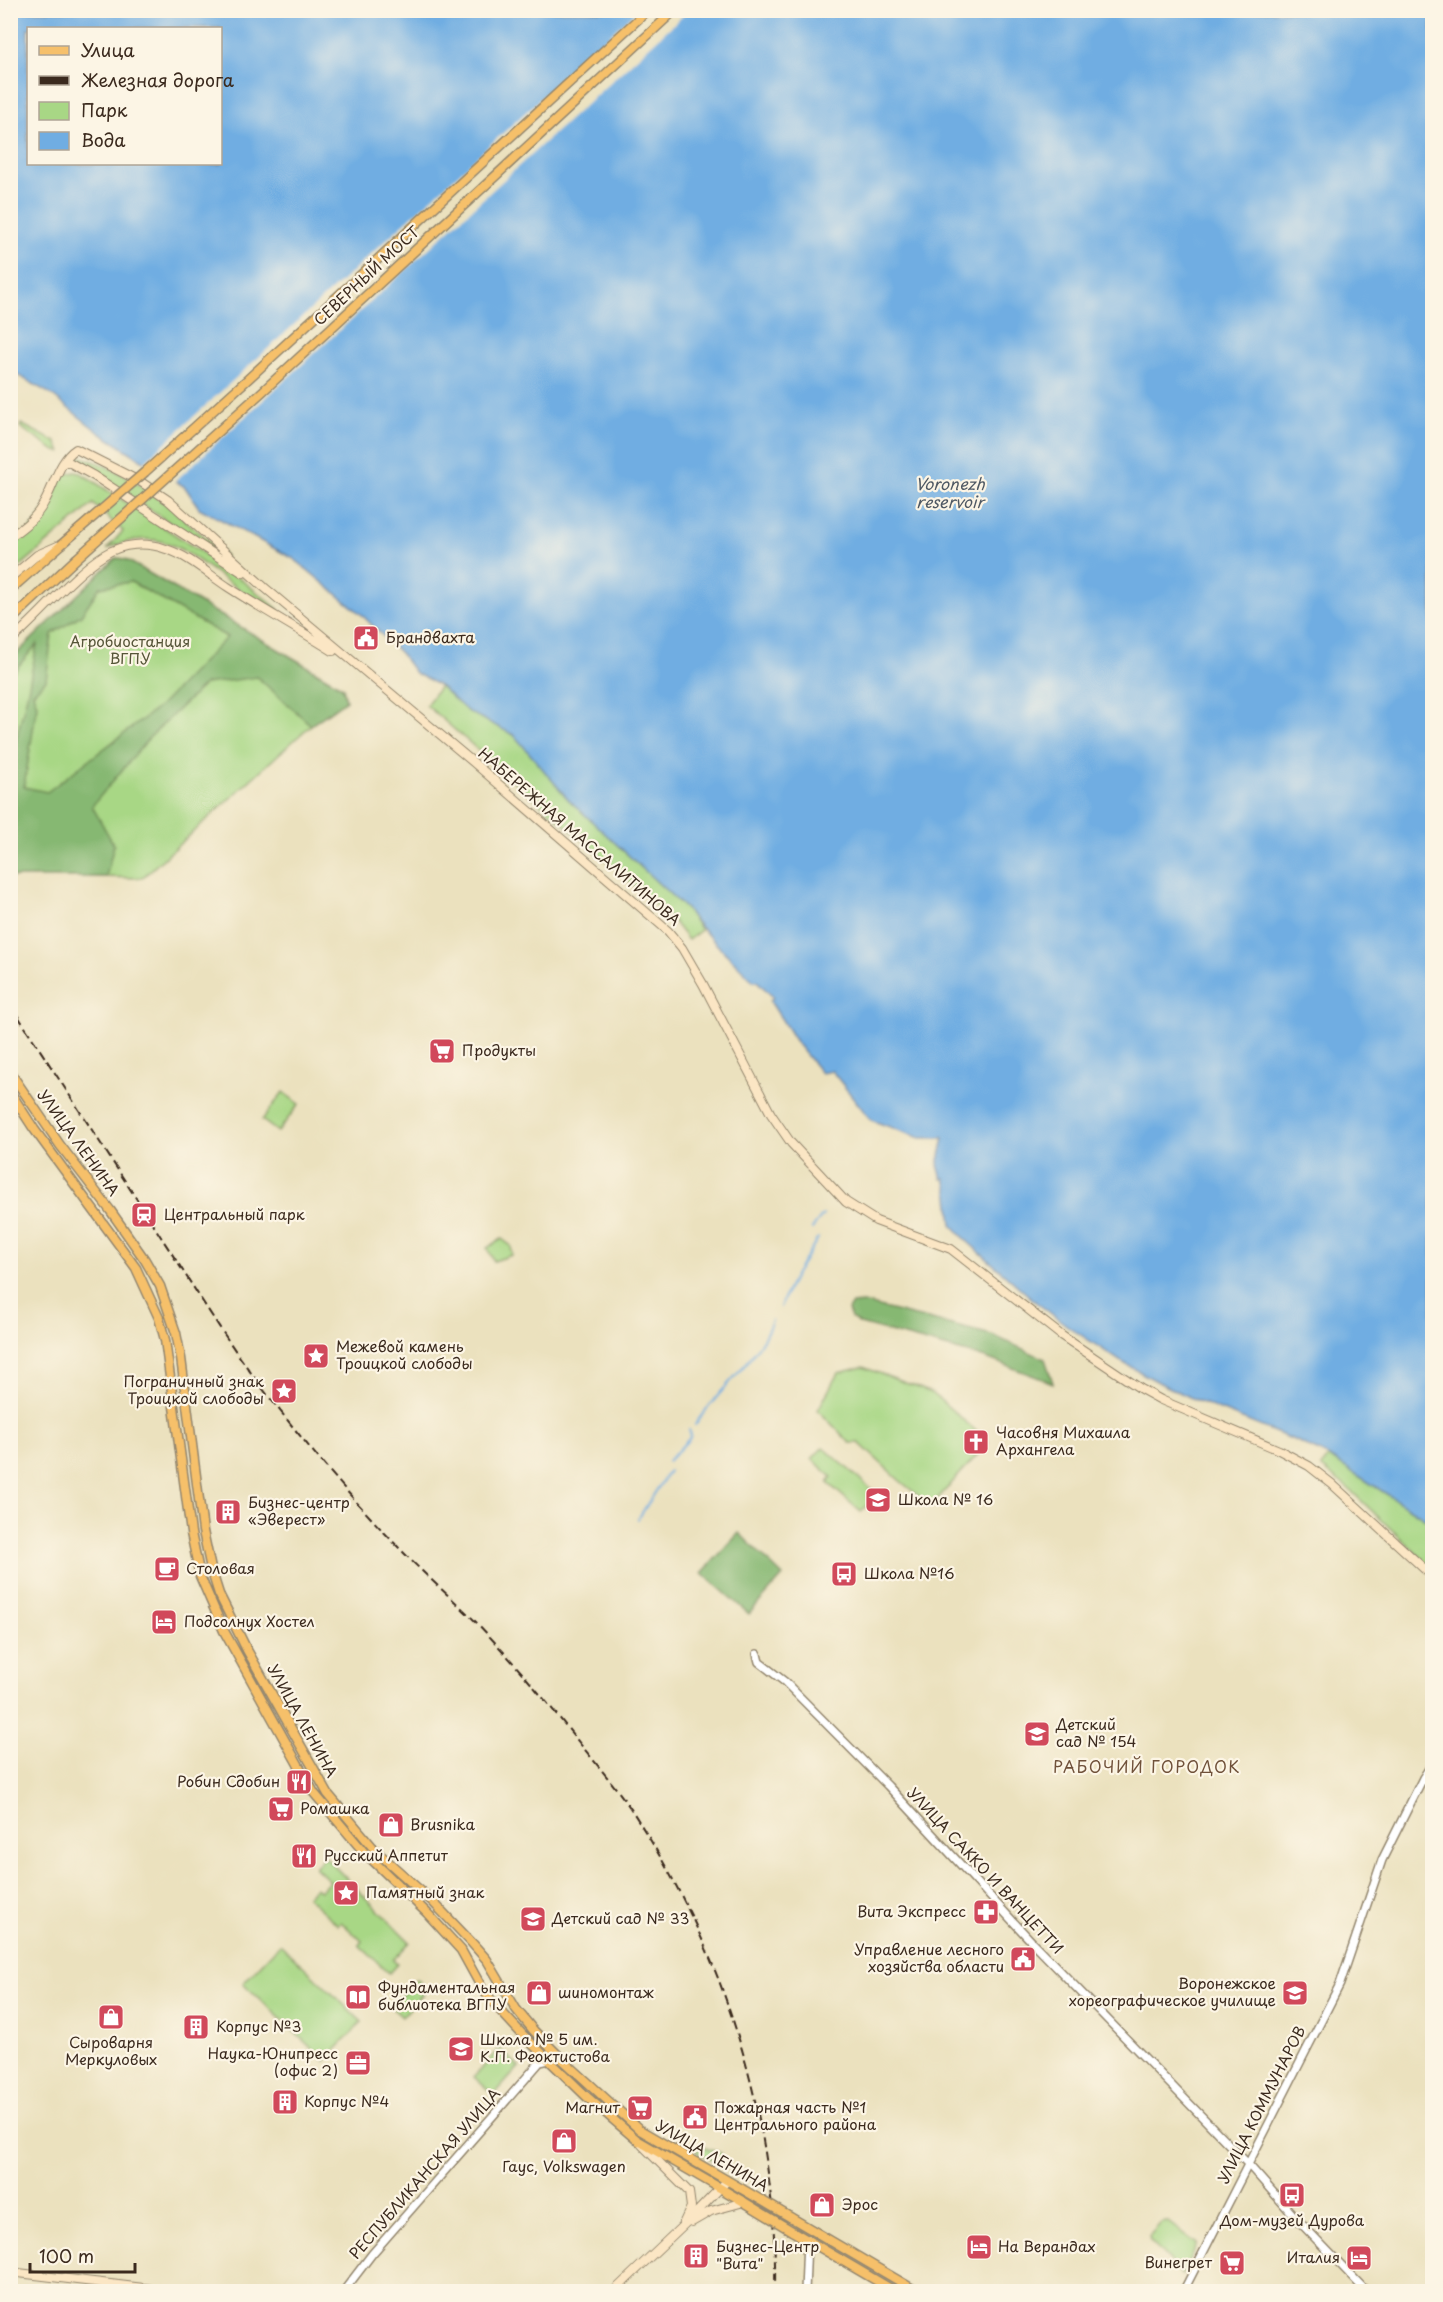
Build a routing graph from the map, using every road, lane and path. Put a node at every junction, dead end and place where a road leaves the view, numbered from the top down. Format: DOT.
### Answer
graph roads {
  1 [pos="648,10"];
  2 [pos="675,10"];
  3 [pos="65,460"];
  4 [pos="10,537"];
  5 [pos="61,544"];
  6 [pos="10,578"];
  7 [pos="264,587"];
  8 [pos="10,590"];
  9 [pos="10,621"];
  10 [pos="10,641"];
  11 [pos="358,667"];
  12 [pos="12,1078"];
  13 [pos="10,1092"];
  14 [pos="1432,1576"];
  15 [pos="757,1654"];
  16 [pos="1432,1764"];
  17 [pos="555,2052"];
  18 [pos="549,2060"];
  19 [pos="637,2140"];
  20 [pos="1247,2163"];
  21 [pos="724,2185"];
  22 [pos="744,2202"];
  23 [pos="680,2228"];
  24 [pos="807,2240"];
  25 [pos="10,2272"];
  26 [pos="177,2292"];
  27 [pos="343,2292"];
  28 [pos="613,2292"];
  29 [pos="805,2292"];
  30 [pos="896,2292"];
  31 [pos="918,2292"];
  32 [pos="1183,2292"];
  33 [pos="1367,2292"];
  1 -- 5 [label="main road, СЕВЕРНЫЙ МОСТ, bridge"];
  2 -- 9 [label="main road, СЕВЕРНЫЙ МОСТ, bridge"];
  3 -- 4 [label="main road"];
  3 -- 7 [label="main road, НАБЕРЕЖНАЯ МАССАЛИТИНОВА"];
  3 -- 7 [label="main road, НАБЕРЕЖНАЯ МАССАЛИТИНОВА"];
  5 -- 6 [label="main road"];
  5 -- 8 [label="main road, СЕВЕРНЫЙ МОСТ"];
  7 -- 11 [label="main road, НАБЕРЕЖНАЯ МАССАЛИТИНОВА"];
  10 -- 11 [label="main road"];
  11 -- 14 [label="main road, НАБЕРЕЖНАЯ МАССАЛИТИНОВА"];
  12 -- 17 [label="main road, УЛИЦА ЛЕНИНА"];
  13 -- 18 [label="main road, УЛИЦА ЛЕНИНА"];
  15 -- 20 [label="street, УЛИЦА САККО И ВАНЦЕТТИ"];
  16 -- 20 [label="street, УЛИЦА КОММУНАРОВ"];
  17 -- 18 [label="street, РЕСПУБЛИКАНСКАЯ УЛИЦА"];
  17 -- 21 [label="main road, УЛИЦА ЛЕНИНА"];
  18 -- 19 [label="main road, УЛИЦА ЛЕНИНА"];
  18 -- 27 [label="street, РЕСПУБЛИКАНСКАЯ УЛИЦА"];
  19 -- 21 [label="main road, УЛИЦА ЛЕНИНА"];
  19 -- 23 [label="main road, УЛИЦА ЛЕНИНА"];
  20 -- 32 [label="street, УЛИЦА КОММУНАРОВ"];
  20 -- 33 [label="street, УЛИЦА САККО И ВАНЦЕТТИ"];
  21 -- 22 [label="main road, УЛИЦА ЛЕНИНА"];
  21 -- 23 [label="main road"];
  21 -- 31 [label="main road, УЛИЦА ЛЕНИНА, bridge"];
  22 -- 23 [label="main road"];
  22 -- 24 [label="main road, УЛИЦА ЛЕНИНА, bridge"];
  23 -- 28 [label="main road"];
  24 -- 29 [label="street"];
  24 -- 30 [label="main road, УЛИЦА ЛЕНИНА"];
  25 -- 26 [label="main road"];
}
